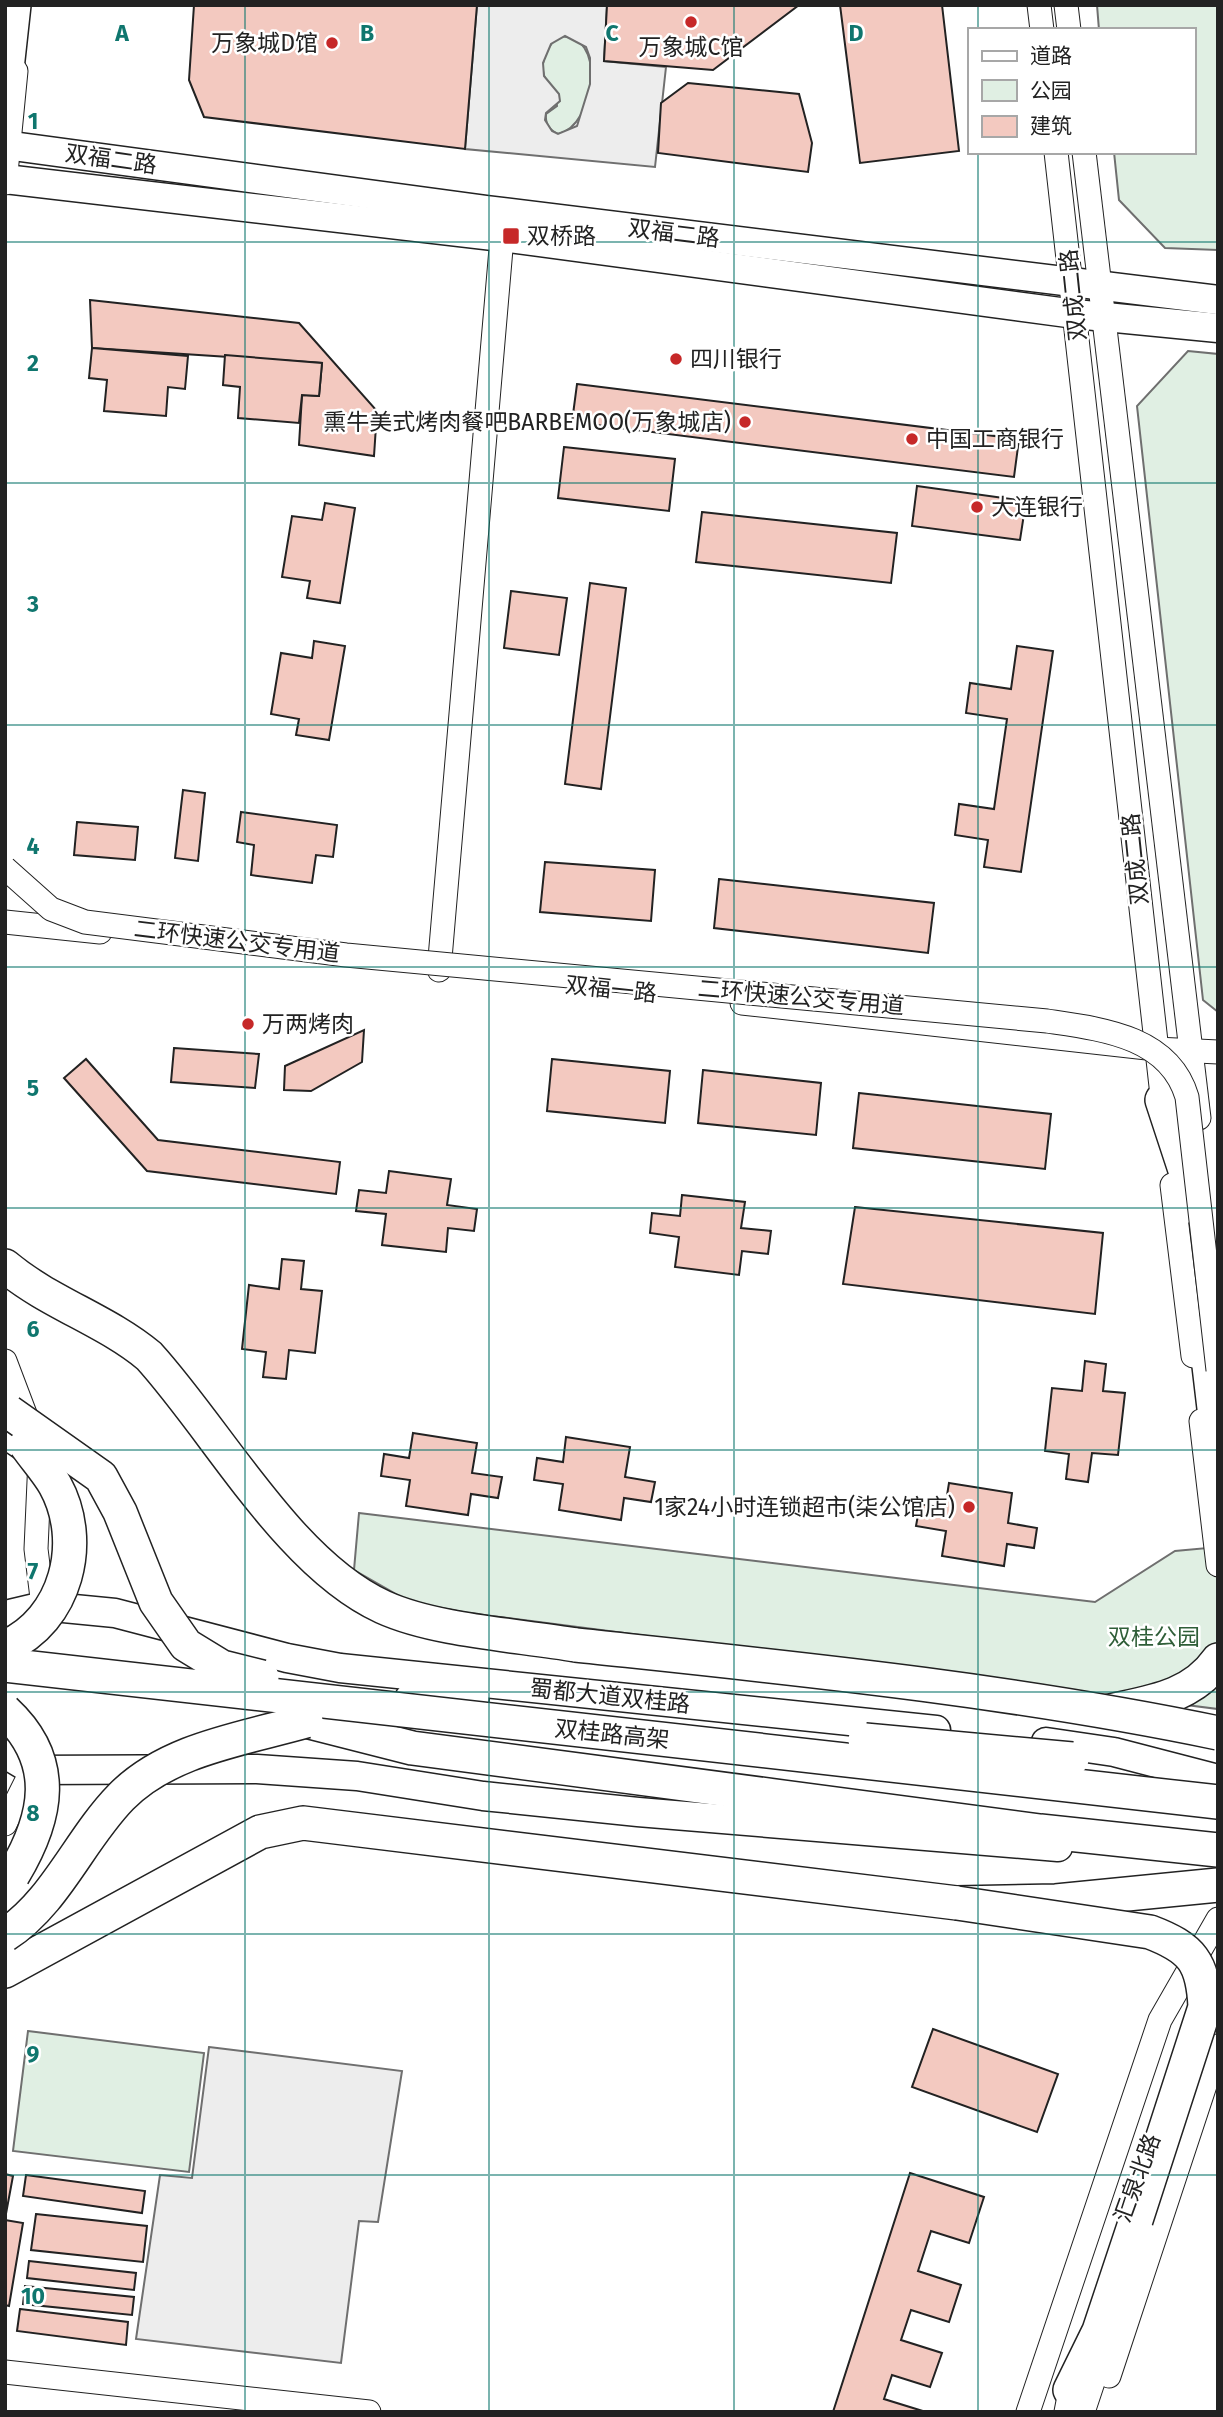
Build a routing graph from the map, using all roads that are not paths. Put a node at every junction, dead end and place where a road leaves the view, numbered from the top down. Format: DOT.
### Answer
graph roads {
  1 [pos="14,5"];
  2 [pos="22,5"];
  3 [pos="1039,5"];
  4 [pos="1066,5"];
  5 [pos="1042,28"];
  6 [pos="1069,28"];
  7 [pos="5,88"];
  8 [pos="7,145"];
  9 [pos="1056,154"];
  10 [pos="1084,154"];
  11 [pos="5,180"];
  12 [pos="502,237"];
  13 [pos="1072,284"];
  14 [pos="1100,286"];
  15 [pos="1218,300"];
  16 [pos="1075,314"];
  17 [pos="1105,316"];
  18 [pos="1218,328"];
  19 [pos="5,868"];
  20 [pos="5,922"];
  21 [pos="439,970"];
  22 [pos="1156,1049"];
  23 [pos="1191,1049"];
  24 [pos="1218,1052"];
  25 [pos="1162,1100"];
  26 [pos="5,1266"];
  27 [pos="1218,1277"];
  28 [pos="5,1361"];
  29 [pos="1218,1370"];
  30 [pos="6,1415"];
  31 [pos="1218,1442"];
  32 [pos="1218,1565"];
  33 [pos="43,1606"];
  34 [pos="5,1615"];
  35 [pos="5,1647"];
  36 [pos="265,1652"];
  37 [pos="1218,1660"];
  38 [pos="5,1665"];
  39 [pos="222,1667"];
  40 [pos="5,1687"];
  41 [pos="472,1699"];
  42 [pos="309,1707"];
  43 [pos="1110,1710"];
  44 [pos="5,1711"];
  45 [pos="1218,1733"];
  46 [pos="5,1754"];
  47 [pos="1072,1759"];
  48 [pos="247,1769"];
  49 [pos="32,1770"];
  50 [pos="1218,1779"];
  51 [pos="1218,1802"];
  52 [pos="5,1824"];
  53 [pos="1218,1824"];
  54 [pos="1218,1851"];
  55 [pos="5,1883"];
  56 [pos="1218,1885"];
  57 [pos="957,1903"];
  58 [pos="1218,1919"];
  59 [pos="5,1935"];
  60 [pos="1218,1946"];
  61 [pos="5,1971"];
  62 [pos="1218,1992"];
  63 [pos="1218,2046"];
  64 [pos="5,2372"];
  65 [pos="5,2384"];
  66 [pos="1073,2404"];
  67 [pos="285,2412"];
  68 [pos="369,2412"];
  69 [pos="1028,2412"];
  70 [pos="1097,2412"];
  1 -- 7 [label="highway"];
  2 -- 8 [label="street"];
  3 -- 5 [label="street"];
  4 -- 6 [label="street"];
  8 -- 11 [label="street"];
  8 -- 13 [label="main road, 双福二路"];
  9 -- 13 [label="street, 双成二路"];
  10 -- 14 [label="street, 双成二路"];
  11 -- 12 [label="main road, 双福二路"];
  12 -- 16 [label="main road, 双福二路"];
  12 -- 21 [label="street"];
  13 -- 14 [label="main road, 双福二路"];
  13 -- 16 [label="street, 双成二路"];
  14 -- 15 [label="main road, 双福二路"];
  14 -- 17 [label="street, 双成二路"];
  16 -- 17 [label="main road, 双福二路"];
  16 -- 22 [label="street, 双成二路"];
  17 -- 18 [label="main road, 双福二路"];
  17 -- 23 [label="street, 双成二路"];
  19 -- 29 [label="street, 二环快速公交专用道, bridge"];
  20 -- 21 [label="street, 双福一路"];
  21 -- 22 [label="street, 双福一路"];
  22 -- 23 [label="street, 双福一路"];
  22 -- 25 [label="street, 双成二路"];
  23 -- 24 [label="street, 双福一路"];
  23 -- 27 [label="street, 双成二路"];
  25 -- 31 [label="highway"];
  25 -- 32 [label="street, 双成二路"];
  26 -- 43 [label="highway, bridge"];
  28 -- 33 [label="street"];
  30 -- 35 [label="highway, bridge"];
  30 -- 39 [label="highway, bridge"];
  33 -- 34 [label="main road, 蜀都大道双桂路"];
  33 -- 36 [label="main road, 蜀都大道双桂路"];
  36 -- 48 [label="main road"];
  36 -- 50 [label="main road, 蜀都大道双桂路"];
  37 -- 43 [label="highway"];
  38 -- 42 [label="highway, 双桂路高架, bridge"];
  39 -- 41 [label="highway, bridge"];
  39 -- 42 [label="highway, bridge"];
  40 -- 42 [label="highway, 双桂路高架"];
  41 -- 42 [label="highway, bridge"];
  41 -- 47 [label="highway, bridge"];
  42 -- 51 [label="highway, 双桂路高架, bridge"];
  42 -- 53 [label="highway, 双桂路高架"];
  42 -- 54 [label="highway"];
  42 -- 59 [label="highway, bridge"];
  43 -- 45 [label="highway, bridge"];
  44 -- 55 [label="highway, bridge"];
  46 -- 49 [label="main road"];
  47 -- 50 [label="main road"];
  48 -- 49 [label="main road"];
  48 -- 54 [label="main road"];
  49 -- 52 [label="street"];
  56 -- 57 [label="highway, bridge"];
  57 -- 61 [label="highway"];
  57 -- 66 [label="highway, bridge"];
  58 -- 69 [label="street"];
  60 -- 66 [label="street, 汇泉北路"];
  62 -- 66 [label="street"];
  63 -- 70 [label="street, 汇泉北路"];
  64 -- 68 [label="street"];
  65 -- 67 [label="street"];
}
